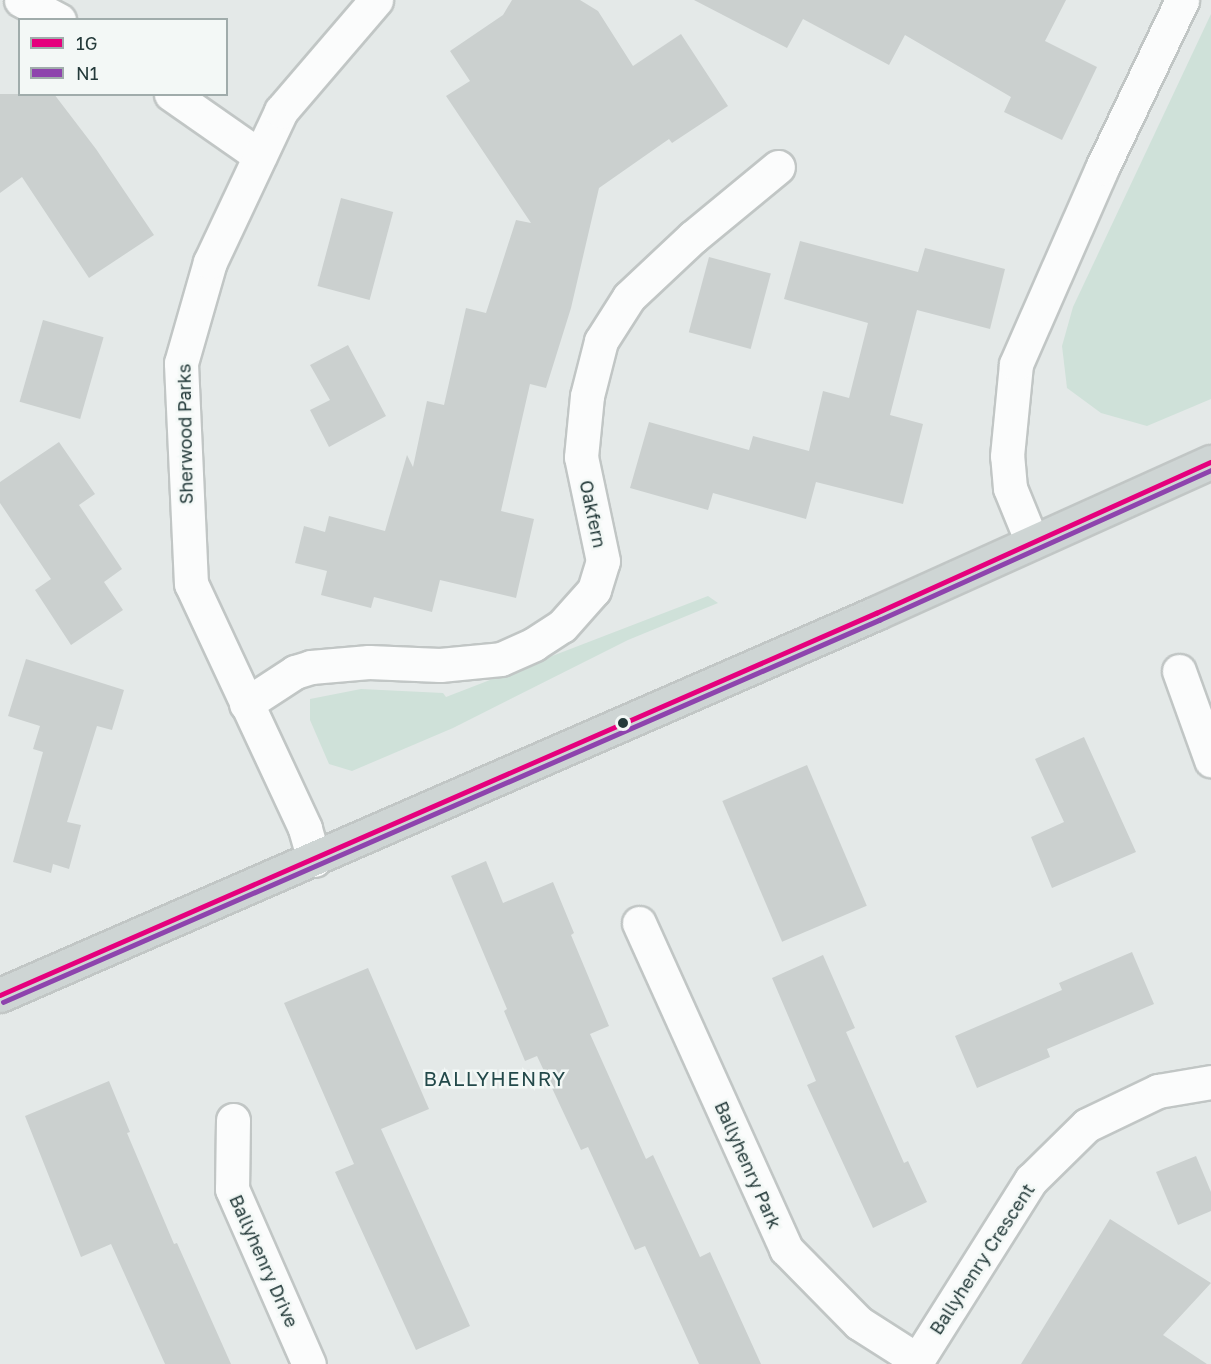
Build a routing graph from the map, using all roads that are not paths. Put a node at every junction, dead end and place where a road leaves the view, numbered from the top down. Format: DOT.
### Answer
graph roads {
  1 [pos="21,0"];
  2 [pos="376,0"];
  3 [pos="1182,0"];
  4 [pos="55,18"];
  5 [pos="174,96"];
  6 [pos="260,156"];
  7 [pos="778,167"];
  8 [pos="1211,462"];
  9 [pos="1032,542"];
  10 [pos="1179,671"];
  11 [pos="246,704"];
  12 [pos="1211,760"];
  13 [pos="314,860"];
  14 [pos="639,923"];
  15 [pos="0,995"];
  16 [pos="1211,1083"];
  17 [pos="233,1120"];
  18 [pos="916,1362"];
  19 [pos="309,1364"];
  1 -- 4 [label="street"];
  2 -- 6 [label="street, Sherwood Parks"];
  3 -- 9 [label="street"];
  5 -- 6 [label="street"];
  6 -- 11 [label="street, Sherwood Parks"];
  7 -- 11 [label="street, Oakfern"];
  8 -- 9 [label="main road"];
  9 -- 13 [label="main road"];
  10 -- 12 [label="street"];
  11 -- 13 [label="street, Sherwood Parks"];
  13 -- 15 [label="main road"];
  14 -- 18 [label="street, Ballyhenry Park"];
  16 -- 18 [label="street, Ballyhenry Crescent"];
  17 -- 19 [label="street, Ballyhenry Drive"];
}
